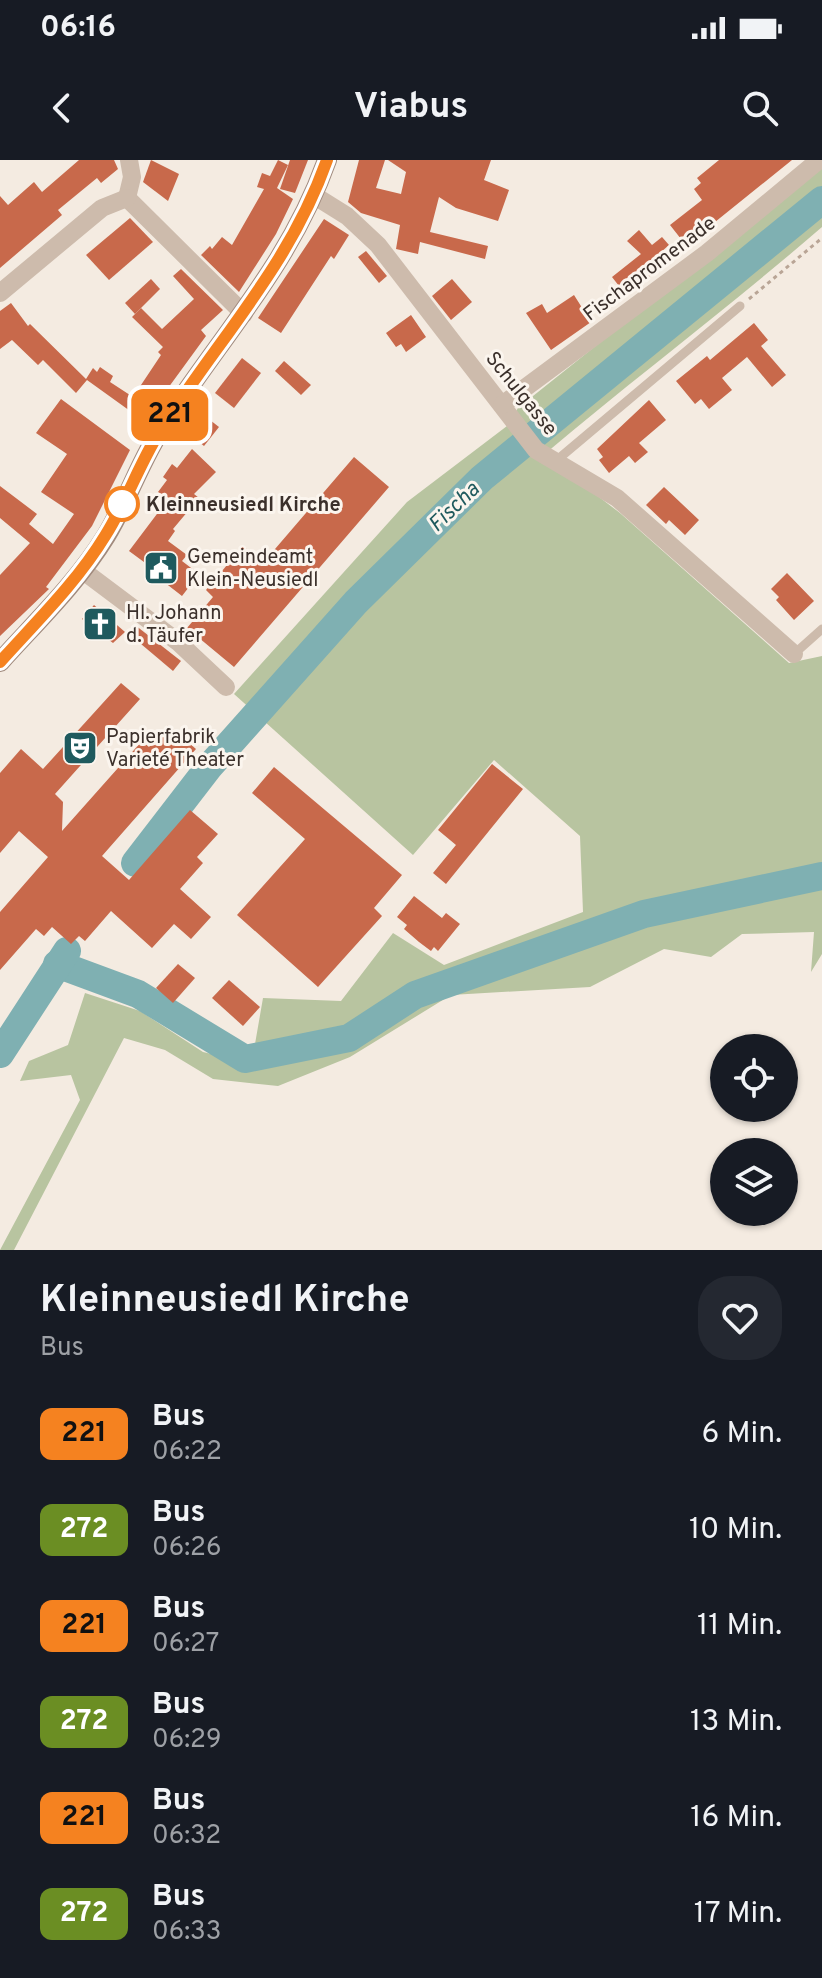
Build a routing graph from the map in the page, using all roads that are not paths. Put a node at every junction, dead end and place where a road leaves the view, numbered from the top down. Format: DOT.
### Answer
graph roads {
  1 [pos="129,160"];
  2 [pos="327,160"];
  3 [pos="819,160"];
  4 [pos="315,196"];
  5 [pos="127,198"];
  6 [pos="0,293"];
  7 [pos="740,306"];
  8 [pos="244,314"];
  9 [pos="502,405"];
  10 [pos="557,460"];
  11 [pos="82,570"];
  12 [pos="822,629"];
  13 [pos="794,654"];
  14 [pos="0,662"];
  15 [pos="226,687"];
  1 -- 5 [label="street"];
  2 -- 4 [label="main road"];
  3 -- 9 [label="street, Fischapromenade"];
  4 -- 8 [label="main road"];
  4 -- 9 [label="street, Schulgasse"];
  5 -- 6 [label="street"];
  5 -- 8 [label="street"];
  7 -- 10 [label="lane"];
  8 -- 11 [label="main road"];
  9 -- 10 [label="street, Schulgasse"];
  10 -- 13 [label="street, Schulgasse"];
  11 -- 14 [label="main road"];
  11 -- 15 [label="street"];
  12 -- 13 [label="lane"];
}
